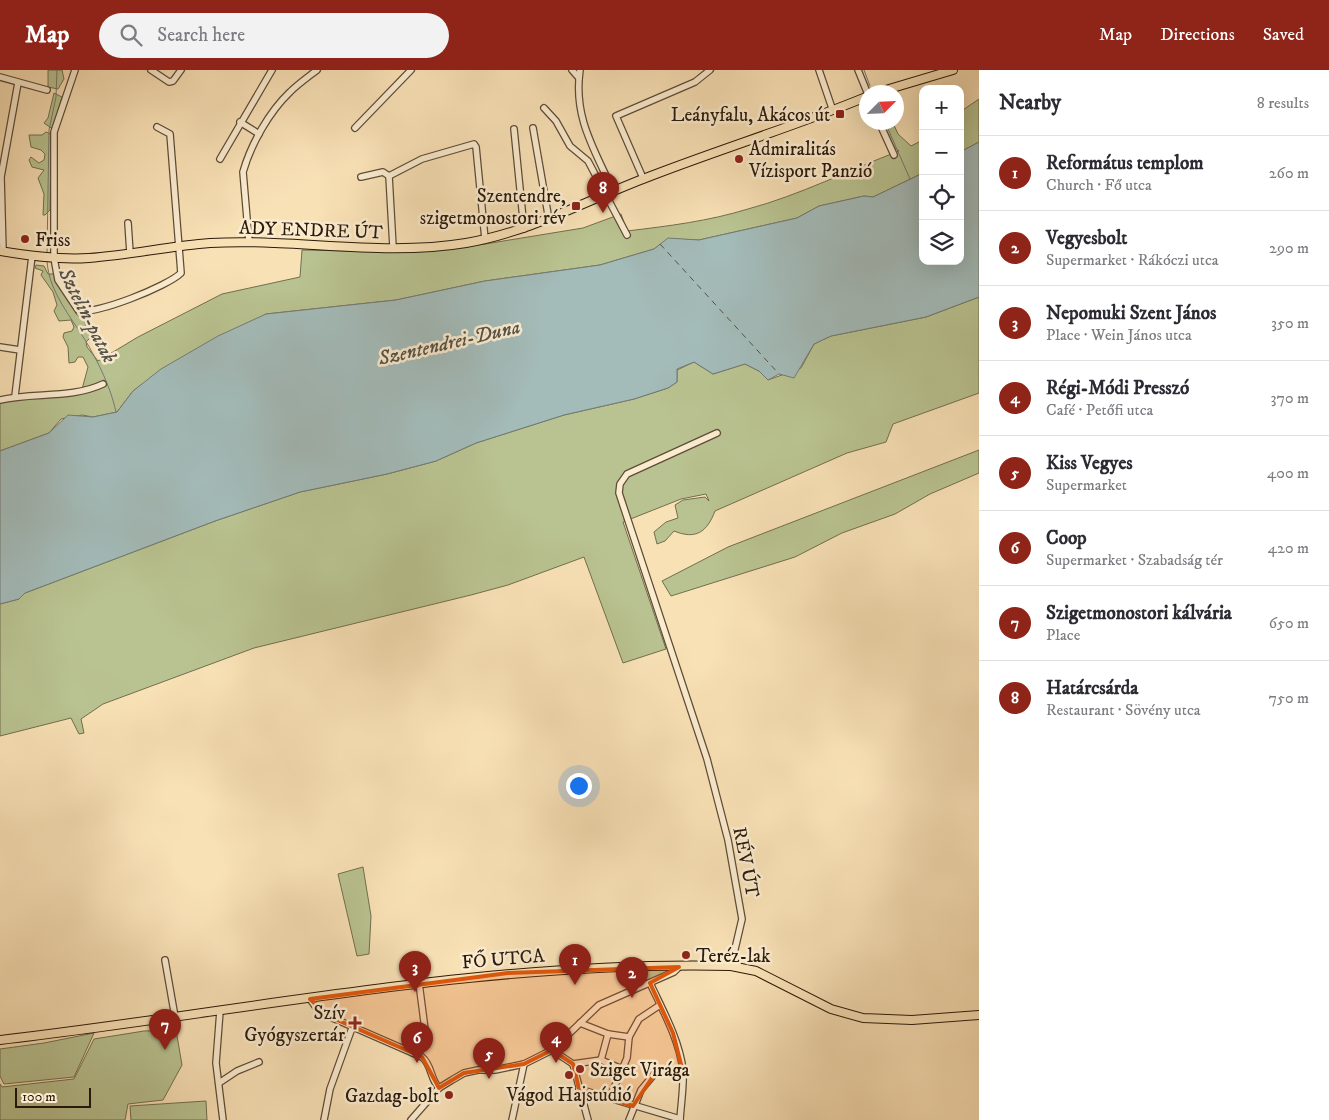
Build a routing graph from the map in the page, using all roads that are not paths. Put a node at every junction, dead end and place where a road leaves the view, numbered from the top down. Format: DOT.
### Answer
graph roads {
  1 [pos="75,70"];
  2 [pos="151,70"];
  3 [pos="181,70"];
  4 [pos="272,70"];
  5 [pos="317,70"];
  6 [pos="411,70"];
  7 [pos="572,70"];
  8 [pos="580,70"];
  9 [pos="710,70"];
  10 [pos="819,70"];
  11 [pos="858,70"];
  12 [pos="953,70"];
  13 [pos="0,77"];
  14 [pos="578,78"];
  15 [pos="18,83"];
  16 [pos="864,85"];
  17 [pos="902,85"];
  18 [pos="47,90"];
  19 [pos="859,100"];
  20 [pos="544,108"];
  21 [pos="833,111"];
  22 [pos="240,122"];
  23 [pos="157,127"];
  24 [pos="354,128"];
  25 [pos="514,128"];
  26 [pos="532,128"];
  27 [pos="883,130"];
  28 [pos="259,134"];
  29 [pos="894,155"];
  30 [pos="220,158"];
  31 [pos="361,176"];
  32 [pos="389,176"];
  33 [pos="643,178"];
  34 [pos="610,193"];
  35 [pos="549,220"];
  36 [pos="128,223"];
  37 [pos="524,229"];
  38 [pos="627,235"];
  39 [pos="485,239"];
  40 [pos="249,242"];
  41 [pos="178,247"];
  42 [pos="393,247"];
  43 [pos="1,251"];
  44 [pos="130,253"];
  45 [pos="32,256"];
  46 [pos="50,258"];
  47 [pos="0,347"];
  48 [pos="20,350"];
  49 [pos="103,384"];
  50 [pos="15,396"];
  51 [pos="0,400"];
  52 [pos="717,433"];
  53 [pos="164,960"];
  54 [pos="731,966"];
  55 [pos="679,967"];
  56 [pos="650,983"];
  57 [pos="419,984"];
  58 [pos="310,999"];
  59 [pos="660,1005"];
  60 [pos="220,1011"];
  61 [pos="979,1015"];
  62 [pos="175,1017"];
  63 [pos="580,1023"];
  64 [pos="352,1028"];
  65 [pos="608,1034"];
  66 [pos="629,1037"];
  67 [pos="0,1040"];
  68 [pos="552,1050"];
  69 [pos="413,1053"];
  70 [pos="601,1060"];
  71 [pos="258,1062"];
  72 [pos="524,1064"];
  73 [pos="573,1064"];
  74 [pos="622,1069"];
  75 [pos="683,1072"];
  76 [pos="219,1083"];
  77 [pos="439,1088"];
  78 [pos="579,1089"];
  79 [pos="610,1097"];
  80 [pos="633,1106"];
  81 [pos="224,1120"];
  82 [pos="324,1120"];
  83 [pos="411,1120"];
  84 [pos="512,1120"];
  85 [pos="588,1120"];
  86 [pos="629,1120"];
  87 [pos="680,1120"];
  1 -- 46 [label="street"];
  2 -- 3 [label="street"];
  4 -- 22 [label="street"];
  5 -- 28 [label="street"];
  6 -- 24 [label="street"];
  7 -- 14 [label="street"];
  8 -- 14 [label="street"];
  9 -- 33 [label="street"];
  10 -- 21 [label="street"];
  11 -- 16 [label="street"];
  12 -- 17 [label="main road"];
  13 -- 15 [label="street"];
  14 -- 34 [label="street"];
  15 -- 18 [label="street"];
  15 -- 43 [label="street"];
  19 -- 21 [label="main road, ADY ENDRE ÚT"];
  20 -- 34 [label="street"];
  21 -- 33 [label="main road, ADY ENDRE ÚT"];
  22 -- 28 [label="street"];
  22 -- 30 [label="street"];
  23 -- 41 [label="street"];
  25 -- 37 [label="street"];
  26 -- 35 [label="street"];
  27 -- 29 [label="street"];
  28 -- 40 [label="street"];
  31 -- 32 [label="street"];
  32 -- 39 [label="street"];
  32 -- 42 [label="street"];
  33 -- 34 [label="main road, ADY ENDRE ÚT"];
  34 -- 35 [label="main road, ADY ENDRE ÚT"];
  34 -- 38 [label="street"];
  35 -- 37 [label="main road, ADY ENDRE ÚT"];
  36 -- 44 [label="street"];
  37 -- 39 [label="main road, ADY ENDRE ÚT"];
  39 -- 42 [label="main road, ADY ENDRE ÚT"];
  40 -- 41 [label="main road, ADY ENDRE ÚT"];
  40 -- 42 [label="main road, ADY ENDRE ÚT"];
  41 -- 44 [label="main road, ADY ENDRE ÚT"];
  41 -- 46 [label="street"];
  43 -- 45 [label="main road, ADY ENDRE ÚT"];
  44 -- 46 [label="main road, ADY ENDRE ÚT"];
  45 -- 46 [label="main road, ADY ENDRE ÚT"];
  45 -- 48 [label="street"];
  47 -- 48 [label="street"];
  48 -- 50 [label="street"];
  49 -- 50 [label="street"];
  50 -- 51 [label="street"];
  52 -- 54 [label="street, RÉV ÚT"];
  53 -- 62 [label="street"];
  54 -- 55 [label="main road, FŐ UTCA"];
  54 -- 61 [label="main road, FŐ UTCA"];
  55 -- 56 [label="street"];
  55 -- 57 [label="main road, FŐ UTCA"];
  56 -- 59 [label="street"];
  56 -- 63 [label="street"];
  57 -- 58 [label="main road, FŐ UTCA"];
  57 -- 69 [label="street"];
  58 -- 60 [label="main road, FŐ UTCA"];
  58 -- 64 [label="street"];
  59 -- 66 [label="street"];
  59 -- 75 [label="street"];
  60 -- 62 [label="main road, FŐ UTCA"];
  60 -- 76 [label="street"];
  62 -- 67 [label="main road, FŐ UTCA"];
  63 -- 65 [label="street"];
  63 -- 68 [label="street"];
  64 -- 69 [label="street"];
  64 -- 82 [label="street"];
  65 -- 66 [label="street"];
  65 -- 70 [label="street"];
  66 -- 74 [label="street"];
  68 -- 72 [label="street"];
  68 -- 73 [label="street"];
  69 -- 77 [label="street"];
  70 -- 73 [label="street"];
  70 -- 74 [label="street"];
  71 -- 76 [label="street"];
  72 -- 77 [label="street"];
  72 -- 84 [label="street"];
  73 -- 78 [label="street"];
  74 -- 79 [label="street"];
  75 -- 80 [label="street"];
  75 -- 87 [label="street"];
  76 -- 81 [label="street"];
  77 -- 83 [label="street"];
  78 -- 79 [label="street"];
  78 -- 85 [label="street"];
  79 -- 80 [label="street"];
  80 -- 86 [label="street"];
  80 -- 87 [label="street"];
}
